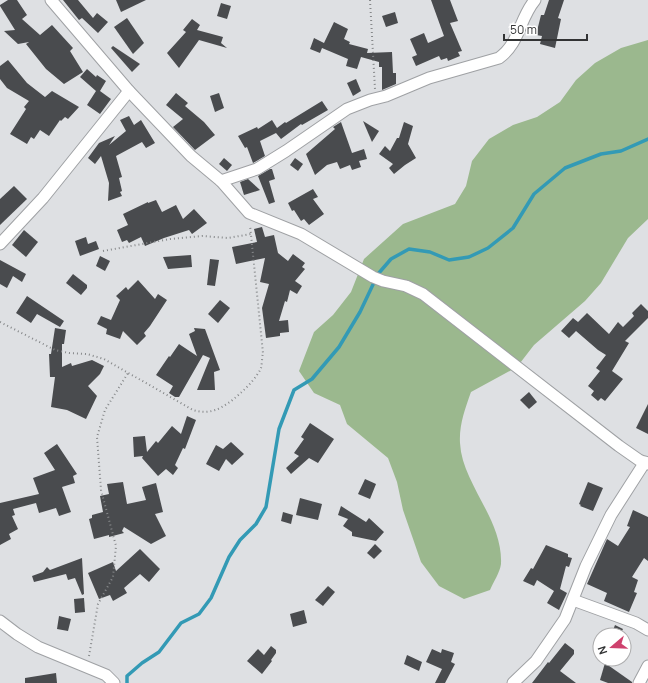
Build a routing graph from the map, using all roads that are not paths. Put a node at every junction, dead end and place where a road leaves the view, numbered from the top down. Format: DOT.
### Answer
graph roads {
  1 [pos="51,0"];
  2 [pos="535,0"];
  3 [pos="129,92"];
  4 [pos="221,181"];
  5 [pos="0,244"];
  6 [pos="646,463"];
  7 [pos="572,600"];
  8 [pos="0,620"];
  9 [pos="648,630"];
  10 [pos="648,666"];
  11 [pos="114,683"];
  12 [pos="513,683"];
  13 [pos="639,683"];
  1 -- 3 [label="street"];
  2 -- 4 [label="street"];
  3 -- 4 [label="street"];
  3 -- 5 [label="street"];
  4 -- 6 [label="street"];
  6 -- 7 [label="street"];
  7 -- 9 [label="street"];
  7 -- 12 [label="street"];
  8 -- 11 [label="street"];
  10 -- 13 [label="street"];
}
